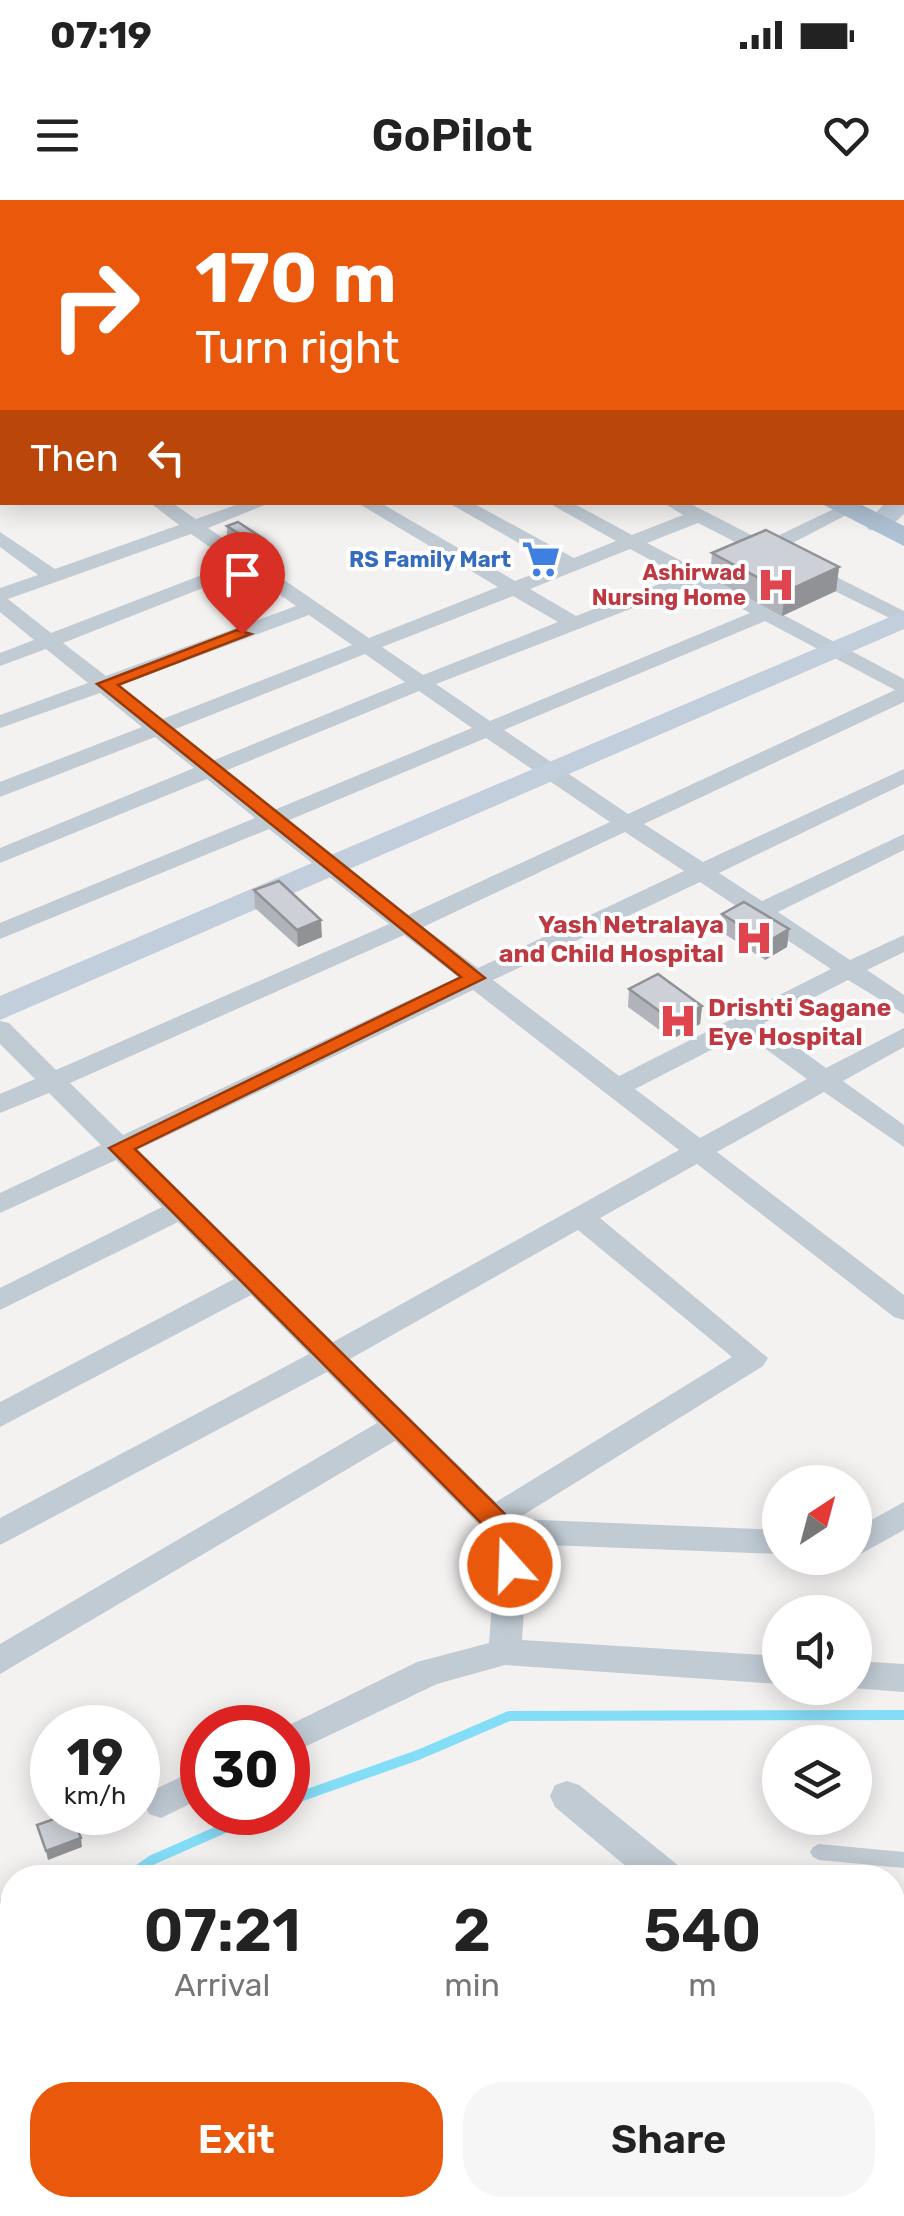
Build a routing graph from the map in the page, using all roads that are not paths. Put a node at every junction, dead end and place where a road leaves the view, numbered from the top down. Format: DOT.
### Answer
graph roads {
  1 [pos="162,505"];
  2 [pos="254,505"];
  3 [pos="370,505"];
  4 [pos="462,505"];
  5 [pos="562,505"];
  6 [pos="677,505"];
  7 [pos="881,511"];
  8 [pos="698,516"];
  9 [pos="193,526"];
  10 [pos="0,538"];
  11 [pos="630,541"];
  12 [pos="764,550"];
  13 [pos="248,564"];
  14 [pos="570,564"];
  15 [pos="52,576"];
  16 [pos="696,576"];
  17 [pos="511,587"];
  18 [pos="0,594"];
  19 [pos="0,602"];
  20 [pos="311,608"];
  21 [pos="765,614"];
  22 [pos="904,619"];
  23 [pos="574,624"];
  24 [pos="53,641"];
  25 [pos="365,645"];
  26 [pos="833,652"];
  27 [pos="0,660"];
  28 [pos="420,683"];
  29 [pos="106,684"];
  30 [pos="904,691"];
  31 [pos="0,722"];
  32 [pos="159,726"];
  33 [pos="490,730"];
  34 [pos="215,771"];
  35 [pos="550,772"];
  36 [pos="904,776"];
  37 [pos="0,790"];
  38 [pos="276,821"];
  39 [pos="625,822"];
  40 [pos="904,841"];
  41 [pos="0,856"];
  42 [pos="332,868"];
  43 [pos="700,871"];
  44 [pos="760,910"];
  45 [pos="407,926"];
  46 [pos="0,932"];
  47 [pos="904,942"];
  48 [pos="851,971"];
  49 [pos="475,978"];
  50 [pos="904,1006"];
  51 [pos="0,1009"];
  52 [pos="747,1023"];
  53 [pos="0,1029"];
  54 [pos="904,1036"];
  55 [pos="52,1080"];
  56 [pos="824,1080"];
  57 [pos="617,1088"];
  58 [pos="0,1104"];
  59 [pos="904,1138"];
  60 [pos="120,1148"];
  61 [pos="697,1150"];
  62 [pos="0,1204"];
  63 [pos="181,1208"];
  64 [pos="579,1216"];
  65 [pos="254,1280"];
  66 [pos="0,1300"];
  67 [pos="904,1310"];
  68 [pos="331,1356"];
  69 [pos="0,1416"];
  70 [pos="398,1424"];
  71 [pos="904,1514"];
  72 [pos="499,1525"];
  73 [pos="0,1533"];
  74 [pos="872,1534"];
  75 [pos="762,1541"];
  76 [pos="505,1652"];
  77 [pos="0,1660"];
  78 [pos="762,1669"];
  79 [pos="872,1676"];
  80 [pos="904,1678"];
  81 [pos="310,1730"];
  82 [pos="180,1793"];
  83 [pos="567,1796"];
  84 [pos="161,1803"];
  85 [pos="819,1852"];
  86 [pos="904,1860"];
  87 [pos="651,1865"];
  1 -- 9 [label="street"];
  2 -- 9 [label="street"];
  3 -- 17 [label="street"];
  4 -- 14 [label="street"];
  5 -- 11 [label="street"];
  6 -- 8 [label="street"];
  7 -- 12 [label="street"];
  8 -- 11 [label="street"];
  8 -- 12 [label="street"];
  9 -- 13 [label="street"];
  9 -- 15 [label="street"];
  10 -- 15 [label="street"];
  11 -- 14 [label="street"];
  11 -- 16 [label="street"];
  12 -- 16 [label="street"];
  12 -- 22 [label="street"];
  13 -- 20 [label="street"];
  13 -- 24 [label="street"];
  14 -- 17 [label="street"];
  15 -- 18 [label="street"];
  16 -- 21 [label="street"];
  16 -- 23 [label="street"];
  17 -- 23 [label="street"];
  17 -- 25 [label="street"];
  19 -- 24 [label="street"];
  20 -- 25 [label="street"];
  20 -- 29 [label="street"];
  21 -- 26 [label="street"];
  21 -- 33 [label="street"];
  22 -- 26 [label="street"];
  23 -- 28 [label="street"];
  24 -- 27 [label="street"];
  24 -- 29 [label="street"];
  25 -- 28 [label="street"];
  25 -- 32 [label="street"];
  26 -- 30 [label="street"];
  26 -- 35 [label="street"];
  28 -- 33 [label="street"];
  28 -- 34 [label="street"];
  29 -- 31 [label="street"];
  29 -- 32 [label="street"];
  30 -- 39 [label="street"];
  32 -- 34 [label="street"];
  32 -- 37 [label="street"];
  33 -- 35 [label="street"];
  33 -- 38 [label="street"];
  34 -- 38 [label="street"];
  34 -- 41 [label="street"];
  35 -- 39 [label="street"];
  35 -- 42 [label="street"];
  36 -- 43 [label="street"];
  38 -- 42 [label="street"];
  38 -- 46 [label="street"];
  39 -- 43 [label="street"];
  39 -- 45 [label="street"];
  40 -- 44 [label="street"];
  42 -- 45 [label="street"];
  42 -- 51 [label="street"];
  43 -- 44 [label="street"];
  43 -- 49 [label="street"];
  44 -- 48 [label="street"];
  45 -- 49 [label="street"];
  45 -- 55 [label="street"];
  47 -- 48 [label="street"];
  48 -- 50 [label="street"];
  48 -- 52 [label="street"];
  49 -- 57 [label="street"];
  49 -- 60 [label="street"];
  52 -- 56 [label="street"];
  52 -- 57 [label="street"];
  53 -- 55 [label="street"];
  54 -- 56 [label="street"];
  55 -- 58 [label="street"];
  55 -- 60 [label="street"];
  56 -- 59 [label="street"];
  56 -- 61 [label="street"];
  57 -- 61 [label="street"];
  60 -- 62 [label="street"];
  60 -- 63 [label="street"];
  61 -- 64 [label="street"];
  61 -- 67 [label="street"];
  63 -- 65 [label="street"];
  63 -- 66 [label="street"];
  64 -- 68 [label="street"];
  64 -- 72 [label="street"];
  65 -- 68 [label="street"];
  65 -- 69 [label="street"];
  68 -- 70 [label="street"];
  68 -- 73 [label="street"];
  70 -- 72 [label="street"];
  70 -- 77 [label="street"];
  71 -- 74 [label="street"];
  72 -- 75 [label="street"];
  72 -- 76 [label="street"];
  76 -- 78 [label="street"];
  76 -- 81 [label="street"];
  79 -- 80 [label="street"];
  82 -- 84 [label="street"];
  83 -- 87 [label="street"];
  85 -- 86 [label="lane"];
}
